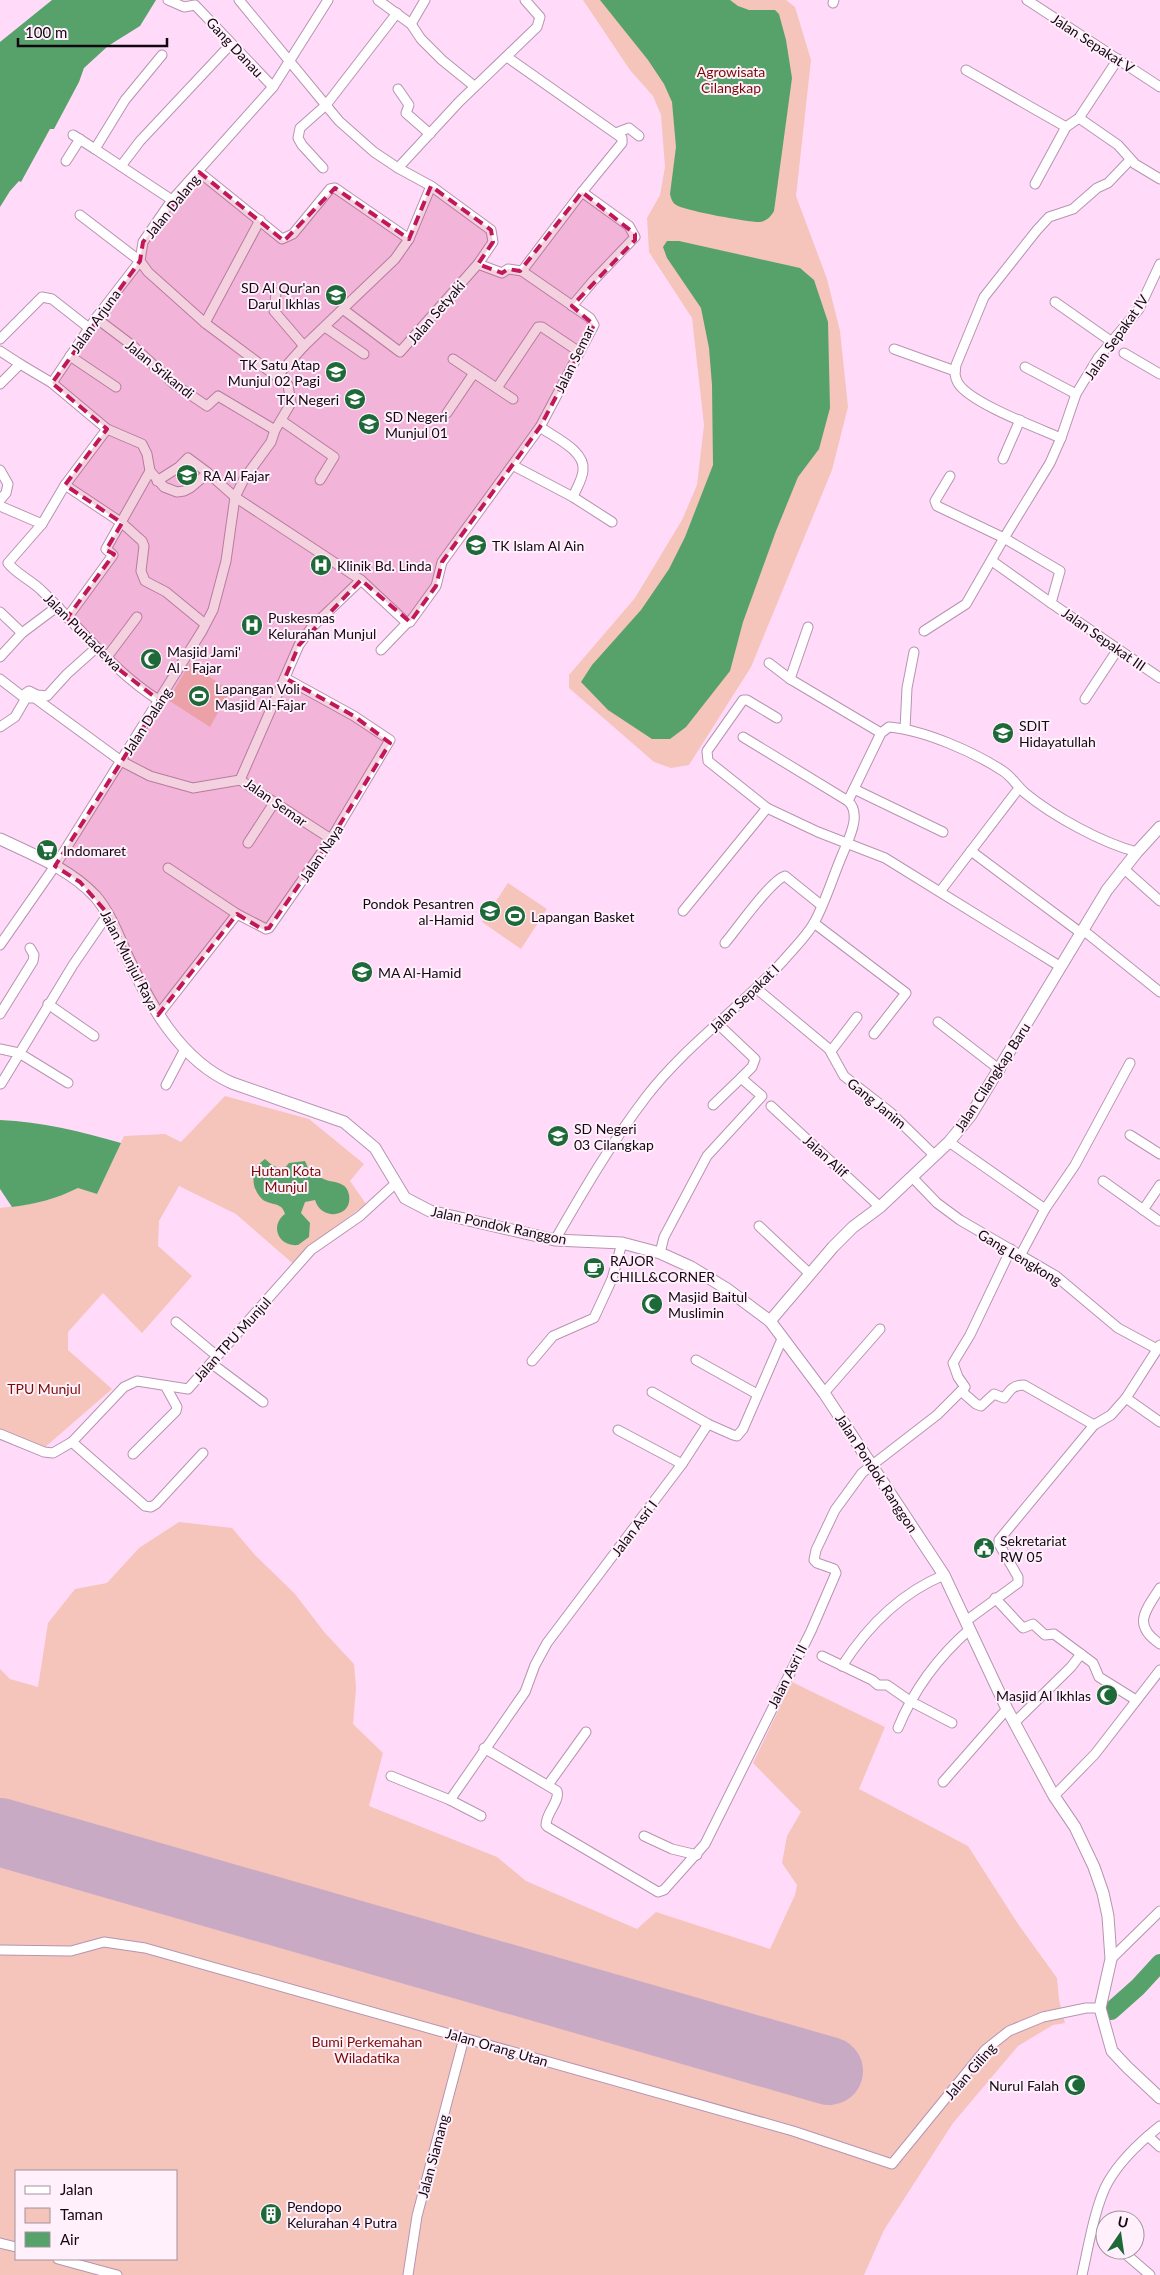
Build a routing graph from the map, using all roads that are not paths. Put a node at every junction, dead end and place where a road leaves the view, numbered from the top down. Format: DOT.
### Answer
graph roads {
  1 [pos="168,0"];
  2 [pos="239,0"];
  3 [pos="328,0"];
  4 [pos="378,0"];
  5 [pos="425,0"];
  6 [pos="525,0"];
  7 [pos="1027,0"];
  8 [pos="397,13"];
  9 [pos="411,24"];
  10 [pos="231,44"];
  11 [pos="162,55"];
  12 [pos="506,57"];
  13 [pos="1118,59"];
  14 [pos="290,62"];
  15 [pos="966,70"];
  16 [pos="474,86"];
  17 [pos="273,87"];
  18 [pos="1160,87"];
  19 [pos="398,89"];
  20 [pos="326,105"];
  21 [pos="1079,118"];
  22 [pos="1066,127"];
  23 [pos="616,133"];
  24 [pos="430,134"];
  25 [pos="639,136"];
  26 [pos="95,149"];
  27 [pos="1130,160"];
  28 [pos="66,161"];
  29 [pos="121,166"];
  30 [pos="324,168"];
  31 [pos="398,168"];
  32 [pos="199,172"];
  33 [pos="1160,178"];
  34 [pos="1035,184"];
  35 [pos="431,186"];
  36 [pos="582,192"];
  37 [pos="172,200"];
  38 [pos="80,215"];
  39 [pos="260,220"];
  40 [pos="409,239"];
  41 [pos="140,261"];
  42 [pos="478,264"];
  43 [pos="1160,264"];
  44 [pos="522,271"];
  45 [pos="276,292"];
  46 [pos="1055,302"];
  47 [pos="572,306"];
  48 [pos="344,310"];
  49 [pos="96,318"];
  50 [pos="205,323"];
  51 [pos="326,327"];
  52 [pos="89,328"];
  53 [pos="0,339"];
  54 [pos="1112,342"];
  55 [pos="304,346"];
  56 [pos="894,349"];
  57 [pos="0,351"];
  58 [pos="578,351"];
  59 [pos="1124,353"];
  60 [pos="364,354"];
  61 [pos="70,356"];
  62 [pos="453,359"];
  63 [pos="20,364"];
  64 [pos="1025,367"];
  65 [pos="955,371"];
  66 [pos="474,373"];
  67 [pos="1160,374"];
  68 [pos="278,376"];
  69 [pos="52,383"];
  70 [pos="0,384"];
  71 [pos="116,387"];
  72 [pos="497,388"];
  73 [pos="1076,394"];
  74 [pos="513,399"];
  75 [pos="447,413"];
  76 [pos="1020,420"];
  77 [pos="282,421"];
  78 [pos="540,427"];
  79 [pos="107,429"];
  80 [pos="275,430"];
  81 [pos="1061,438"];
  82 [pos="1003,459"];
  83 [pos="514,466"];
  84 [pos="0,470"];
  85 [pos="150,471"];
  86 [pos="207,472"];
  87 [pos="950,476"];
  88 [pos="320,480"];
  89 [pos="157,481"];
  90 [pos="65,485"];
  91 [pos="235,497"];
  92 [pos="573,497"];
  93 [pos="0,500"];
  94 [pos="0,506"];
  95 [pos="612,522"];
  96 [pos="122,523"];
  97 [pos="42,524"];
  98 [pos="1004,538"];
  99 [pos="4,560"];
  100 [pos="992,561"];
  101 [pos="361,580"];
  102 [pos="1051,603"];
  103 [pos="58,606"];
  104 [pos="0,612"];
  105 [pos="137,616"];
  106 [pos="67,618"];
  107 [pos="407,623"];
  108 [pos="205,624"];
  109 [pos="808,627"];
  110 [pos="924,631"];
  111 [pos="22,632"];
  112 [pos="96,648"];
  113 [pos="1118,649"];
  114 [pos="381,650"];
  115 [pos="914,652"];
  116 [pos="0,657"];
  117 [pos="108,657"];
  118 [pos="769,664"];
  119 [pos="285,678"];
  120 [pos="1160,678"];
  121 [pos="790,679"];
  122 [pos="0,680"];
  123 [pos="1085,699"];
  124 [pos="160,701"];
  125 [pos="777,718"];
  126 [pos="0,727"];
  127 [pos="905,729"];
  128 [pos="881,733"];
  129 [pos="743,737"];
  130 [pos="120,761"];
  131 [pos="240,780"];
  132 [pos="854,789"];
  133 [pos="1016,792"];
  134 [pos="848,801"];
  135 [pos="274,803"];
  136 [pos="767,808"];
  137 [pos="1160,827"];
  138 [pos="943,832"];
  139 [pos="0,839"];
  140 [pos="331,839"];
  141 [pos="847,842"];
  142 [pos="248,843"];
  143 [pos="971,851"];
  144 [pos="1137,852"];
  145 [pos="55,866"];
  146 [pos="168,868"];
  147 [pos="1123,868"];
  148 [pos="942,889"];
  149 [pos="1160,901"];
  150 [pos="821,905"];
  151 [pos="683,911"];
  152 [pos="108,914"];
  153 [pos="237,914"];
  154 [pos="814,923"];
  155 [pos="1082,931"];
  156 [pos="725,943"];
  157 [pos="0,945"];
  158 [pos="30,948"];
  159 [pos="1061,967"];
  160 [pos="757,989"];
  161 [pos="1160,992"];
  162 [pos="48,1004"];
  163 [pos="0,1014"];
  164 [pos="158,1015"];
  165 [pos="857,1017"];
  166 [pos="938,1022"];
  167 [pos="718,1024"];
  168 [pos="874,1034"];
  169 [pos="94,1036"];
  170 [pos="0,1049"];
  171 [pos="185,1049"];
  172 [pos="831,1051"];
  173 [pos="19,1053"];
  174 [pos="1130,1063"];
  175 [pos="1000,1070"];
  176 [pos="741,1078"];
  177 [pos="68,1083"];
  178 [pos="1,1084"];
  179 [pos="166,1084"];
  180 [pos="713,1105"];
  181 [pos="771,1106"];
  182 [pos="1130,1135"];
  183 [pos="949,1142"];
  184 [pos="1160,1154"];
  185 [pos="934,1155"];
  186 [pos="912,1177"];
  187 [pos="1104,1181"];
  188 [pos="396,1183"];
  189 [pos="1160,1185"];
  190 [pos="880,1207"];
  191 [pos="1045,1209"];
  192 [pos="1143,1210"];
  193 [pos="1159,1221"];
  194 [pos="759,1226"];
  195 [pos="555,1240"];
  196 [pos="622,1243"];
  197 [pos="1011,1249"];
  198 [pos="660,1253"];
  199 [pos="1020,1254"];
  200 [pos="810,1274"];
  201 [pos="770,1321"];
  202 [pos="176,1322"];
  203 [pos="880,1329"];
  204 [pos="782,1338"];
  205 [pos="1159,1347"];
  206 [pos="214,1359"];
  207 [pos="696,1360"];
  208 [pos="532,1361"];
  209 [pos="166,1387"];
  210 [pos="961,1391"];
  211 [pos="652,1392"];
  212 [pos="757,1394"];
  213 [pos="824,1394"];
  214 [pos="1126,1398"];
  215 [pos="262,1402"];
  216 [pos="1160,1422"];
  217 [pos="708,1424"];
  218 [pos="1094,1426"];
  219 [pos="618,1430"];
  220 [pos="0,1434"];
  221 [pos="72,1442"];
  222 [pos="203,1453"];
  223 [pos="133,1454"];
  224 [pos="682,1464"];
  225 [pos="871,1464"];
  226 [pos="944,1575"];
  227 [pos="1160,1588"];
  228 [pos="995,1598"];
  229 [pos="968,1624"];
  230 [pos="1160,1644"];
  231 [pos="1081,1654"];
  232 [pos="822,1656"];
  233 [pos="842,1666"];
  234 [pos="1160,1670"];
  235 [pos="1136,1700"];
  236 [pos="910,1701"];
  237 [pos="1007,1709"];
  238 [pos="1014,1722"];
  239 [pos="952,1724"];
  240 [pos="898,1728"];
  241 [pos="586,1732"];
  242 [pos="484,1748"];
  243 [pos="391,1776"];
  244 [pos="943,1782"];
  245 [pos="548,1785"];
  246 [pos="1054,1796"];
  247 [pos="450,1800"];
  248 [pos="481,1816"];
  249 [pos="644,1836"];
  250 [pos="697,1855"];
  251 [pos="1160,1911"];
  252 [pos="0,1950"];
  253 [pos="1111,1959"];
  254 [pos="1100,2008"];
  255 [pos="464,2038"];
  256 [pos="1160,2098"];
  257 [pos="1160,2126"];
  258 [pos="1148,2136"];
  259 [pos="1160,2147"];
  260 [pos="892,2164"];
  261 [pos="1093,2227"];
  262 [pos="0,2243"];
  263 [pos="15,2247"];
  264 [pos="62,2260"];
  265 [pos="1133,2260"];
  266 [pos="117,2275"];
  267 [pos="408,2275"];
  268 [pos="1082,2275"];
  269 [pos="1150,2275"];
  1 -- 10 [label="street, Gang Danau"];
  2 -- 14 [label="street"];
  3 -- 14 [label="street, Jalan Dalang"];
  4 -- 8 [label="street"];
  5 -- 9 [label="street"];
  6 -- 12 [label="street"];
  7 -- 13 [label="street, Jalan Sepakat V"];
  8 -- 9 [label="street"];
  8 -- 20 [label="street"];
  9 -- 16 [label="street"];
  10 -- 17 [label="street, Gang Danau"];
  10 -- 29 [label="street"];
  11 -- 26 [label="street"];
  12 -- 16 [label="street"];
  12 -- 23 [label="street"];
  13 -- 18 [label="street, Jalan Sepakat V"];
  13 -- 21 [label="street"];
  14 -- 17 [label="street, Jalan Dalang"];
  14 -- 20 [label="street"];
  15 -- 22 [label="street"];
  16 -- 24 [label="street"];
  17 -- 32 [label="street, Jalan Dalang"];
  19 -- 24 [label="street"];
  20 -- 30 [label="street"];
  20 -- 31 [label="street"];
  21 -- 22 [label="street"];
  21 -- 27 [label="street"];
  22 -- 34 [label="street"];
  23 -- 25 [label="street"];
  23 -- 36 [label="street"];
  24 -- 31 [label="street"];
  26 -- 28 [label="street"];
  26 -- 29 [label="street"];
  27 -- 33 [label="street"];
  27 -- 65 [label="street"];
  29 -- 37 [label="street"];
  31 -- 35 [label="street"];
  32 -- 37 [label="street, Jalan Dalang"];
  32 -- 39 [label="street"];
  35 -- 40 [label="street"];
  35 -- 42 [label="street"];
  36 -- 44 [label="street"];
  36 -- 47 [label="street"];
  37 -- 41 [label="street, Jalan Dalang"];
  38 -- 41 [label="street"];
  39 -- 40 [label="street"];
  39 -- 50 [label="street"];
  40 -- 48 [label="street"];
  41 -- 49 [label="street, Jalan Arjuna"];
  41 -- 50 [label="street, Jalan Dalang"];
  42 -- 44 [label="street"];
  42 -- 48 [label="street, Jalan Setyaki"];
  43 -- 54 [label="street, Jalan Sepakat IV"];
  44 -- 47 [label="street, Jalan Semar"];
  45 -- 55 [label="street"];
  46 -- 54 [label="street"];
  47 -- 58 [label="street, Jalan Semar"];
  48 -- 51 [label="street"];
  49 -- 52 [label="street, Jalan Arjuna"];
  49 -- 80 [label="street, Jalan Srikandi"];
  50 -- 68 [label="street, Jalan Dalang"];
  51 -- 55 [label="street"];
  51 -- 60 [label="street"];
  52 -- 53 [label="street"];
  52 -- 61 [label="street, Jalan Arjuna"];
  54 -- 73 [label="street, Jalan Sepakat IV"];
  55 -- 68 [label="street"];
  56 -- 65 [label="street"];
  57 -- 63 [label="street"];
  58 -- 72 [label="street"];
  58 -- 78 [label="street, Jalan Semar"];
  59 -- 67 [label="street"];
  61 -- 69 [label="street, Jalan Arjuna"];
  61 -- 71 [label="street"];
  62 -- 66 [label="street"];
  63 -- 69 [label="street"];
  63 -- 70 [label="street"];
  64 -- 73 [label="street"];
  65 -- 76 [label="street"];
  66 -- 72 [label="street"];
  66 -- 75 [label="street"];
  68 -- 77 [label="street, Jalan Dalang"];
  69 -- 79 [label="street"];
  72 -- 74 [label="street"];
  73 -- 81 [label="street, Jalan Sepakat IV"];
  76 -- 81 [label="street"];
  76 -- 82 [label="street"];
  77 -- 80 [label="street, Jalan Dalang"];
  77 -- 88 [label="street"];
  78 -- 83 [label="street, Jalan Semar"];
  78 -- 92 [label="street"];
  79 -- 85 [label="street"];
  79 -- 90 [label="street, Jalan Puntadewa"];
  80 -- 91 [label="street, Jalan Dalang"];
  81 -- 98 [label="street"];
  83 -- 92 [label="street"];
  83 -- 107 [label="street, Jalan Semar"];
  84 -- 93 [label="street"];
  85 -- 89 [label="street"];
  85 -- 96 [label="street"];
  86 -- 89 [label="street"];
  86 -- 89 [label="street"];
  86 -- 91 [label="street"];
  87 -- 98 [label="street"];
  90 -- 96 [label="street"];
  90 -- 97 [label="street, Jalan Puntadewa"];
  91 -- 101 [label="street"];
  91 -- 108 [label="street, Jalan Dalang"];
  92 -- 95 [label="street"];
  94 -- 97 [label="street"];
  96 -- 106 [label="street"];
  96 -- 108 [label="street"];
  97 -- 99 [label="street, Jalan Puntadewa"];
  98 -- 100 [label="street"];
  98 -- 102 [label="street, Jalan Sepakat III"];
  99 -- 103 [label="street, Jalan Puntadewa"];
  100 -- 102 [label="street"];
  100 -- 110 [label="street"];
  101 -- 107 [label="street"];
  101 -- 119 [label="street, Jalan Semar"];
  102 -- 113 [label="street, Jalan Sepakat III"];
  103 -- 106 [label="street, Jalan Puntadewa"];
  103 -- 111 [label="street"];
  104 -- 111 [label="street"];
  105 -- 117 [label="street"];
  106 -- 112 [label="street, Jalan Puntadewa"];
  107 -- 114 [label="street, Jalan Semar"];
  108 -- 124 [label="street, Jalan Dalang"];
  109 -- 121 [label="street"];
  111 -- 116 [label="street"];
  112 -- 117 [label="street, Jalan Puntadewa"];
  112 -- 122 [label="street"];
  113 -- 120 [label="street, Jalan Sepakat III"];
  113 -- 123 [label="street"];
  115 -- 127 [label="street"];
  117 -- 124 [label="street, Jalan Puntadewa"];
  118 -- 121 [label="street"];
  119 -- 131 [label="street, Jalan Semar"];
  119 -- 140 [label="street, Jalan Naya"];
  121 -- 128 [label="street"];
  124 -- 130 [label="street, Jalan Dalang"];
  125 -- 136 [label="street"];
  126 -- 130 [label="street"];
  127 -- 128 [label="street"];
  127 -- 144 [label="street"];
  128 -- 132 [label="street"];
  129 -- 134 [label="street"];
  130 -- 131 [label="street"];
  130 -- 145 [label="street, Jalan Dalang"];
  131 -- 135 [label="street, Jalan Semar"];
  132 -- 134 [label="street"];
  132 -- 138 [label="street"];
  133 -- 143 [label="street"];
  134 -- 141 [label="street, Jalan Sepakat I"];
  135 -- 140 [label="street, Jalan Semar"];
  135 -- 142 [label="street"];
  136 -- 141 [label="street"];
  136 -- 151 [label="street"];
  137 -- 144 [label="street, Jalan Cilangkap Baru"];
  139 -- 145 [label="street, Jalan Munjul Raya"];
  140 -- 153 [label="street, Jalan Naya"];
  141 -- 150 [label="street, Jalan Sepakat I"];
  141 -- 159 [label="street"];
  143 -- 148 [label="street"];
  143 -- 155 [label="street"];
  144 -- 147 [label="street, Jalan Cilangkap Baru"];
  145 -- 152 [label="street, Jalan Munjul Raya"];
  145 -- 157 [label="street, Jalan Dalang"];
  146 -- 153 [label="street"];
  147 -- 149 [label="street"];
  147 -- 155 [label="street, Jalan Cilangkap Baru"];
  150 -- 154 [label="street, Jalan Sepakat I"];
  150 -- 156 [label="street"];
  152 -- 162 [label="street"];
  152 -- 164 [label="street, Jalan Munjul Raya"];
  153 -- 164 [label="street"];
  154 -- 160 [label="street, Jalan Sepakat I"];
  154 -- 168 [label="street"];
  155 -- 159 [label="street, Jalan Cilangkap Baru"];
  155 -- 161 [label="street"];
  158 -- 163 [label="street"];
  159 -- 175 [label="street, Jalan Cilangkap Baru"];
  160 -- 167 [label="street, Jalan Sepakat I"];
  160 -- 172 [label="street, Gang Janim"];
  162 -- 169 [label="street"];
  162 -- 173 [label="street"];
  164 -- 171 [label="street, Jalan Munjul Raya"];
  165 -- 172 [label="street"];
  166 -- 175 [label="street"];
  167 -- 176 [label="street"];
  167 -- 195 [label="street, Jalan Sepakat I"];
  170 -- 173 [label="street"];
  171 -- 179 [label="street"];
  171 -- 188 [label="street, Jalan Munjul Raya"];
  172 -- 185 [label="street, Gang Janim"];
  173 -- 177 [label="street"];
  173 -- 178 [label="street"];
  174 -- 191 [label="street"];
  175 -- 183 [label="street, Jalan Cilangkap Baru"];
  176 -- 180 [label="street"];
  176 -- 198 [label="street"];
  181 -- 190 [label="street, Jalan Alif"];
  182 -- 184 [label="street"];
  183 -- 185 [label="street, Jalan Cilangkap Baru"];
  183 -- 191 [label="street"];
  185 -- 186 [label="street, Jalan Cilangkap Baru"];
  186 -- 190 [label="street, Jalan Cilangkap Baru"];
  186 -- 197 [label="street, Gang Lengkong"];
  187 -- 192 [label="street"];
  188 -- 195 [label="street, Jalan Pondok Ranggon"];
  188 -- 206 [label="street, Jalan TPU Munjul"];
  189 -- 192 [label="street"];
  190 -- 200 [label="street, Jalan Cilangkap Baru"];
  191 -- 199 [label="street"];
  192 -- 193 [label="street"];
  194 -- 200 [label="street"];
  195 -- 196 [label="street, Jalan Pondok Ranggon"];
  196 -- 198 [label="street, Jalan Pondok Ranggon"];
  196 -- 208 [label="street"];
  197 -- 199 [label="street, Gang Lengkong"];
  197 -- 210 [label="street"];
  198 -- 201 [label="street, Jalan Pondok Ranggon"];
  199 -- 205 [label="street, Gang Lengkong"];
  200 -- 201 [label="street, Jalan Cilangkap Baru"];
  201 -- 204 [label="street, Jalan Pondok Ranggon"];
  202 -- 206 [label="street"];
  203 -- 213 [label="street"];
  204 -- 212 [label="street"];
  204 -- 213 [label="street, Jalan Pondok Ranggon"];
  205 -- 214 [label="street"];
  206 -- 209 [label="street, Jalan TPU Munjul"];
  206 -- 215 [label="street"];
  207 -- 212 [label="street"];
  209 -- 221 [label="street, Jalan TPU Munjul"];
  209 -- 223 [label="street"];
  210 -- 218 [label="street"];
  210 -- 225 [label="street"];
  211 -- 217 [label="street"];
  212 -- 217 [label="street"];
  213 -- 225 [label="street, Jalan Pondok Ranggon"];
  214 -- 216 [label="street"];
  214 -- 218 [label="street"];
  217 -- 224 [label="street, Jalan Asri I"];
  218 -- 228 [label="street"];
  219 -- 224 [label="street"];
  220 -- 221 [label="street, Jalan TPU Munjul"];
  221 -- 222 [label="street"];
  224 -- 242 [label="street, Jalan Asri I"];
  225 -- 226 [label="street, Jalan Pondok Ranggon"];
  225 -- 250 [label="street, Jalan Asri II"];
  226 -- 229 [label="street, Jalan Pondok Ranggon"];
  226 -- 233 [label="street"];
  227 -- 230 [label="street"];
  228 -- 229 [label="street"];
  228 -- 231 [label="street"];
  229 -- 236 [label="street"];
  229 -- 237 [label="street, Jalan Pondok Ranggon"];
  231 -- 235 [label="street"];
  231 -- 238 [label="street"];
  232 -- 233 [label="street"];
  233 -- 236 [label="street"];
  234 -- 235 [label="street"];
  235 -- 246 [label="street"];
  236 -- 239 [label="street"];
  236 -- 240 [label="street"];
  237 -- 238 [label="street, Jalan Pondok Ranggon"];
  237 -- 244 [label="street"];
  238 -- 246 [label="street, Jalan Pondok Ranggon"];
  241 -- 245 [label="street"];
  242 -- 245 [label="street"];
  242 -- 247 [label="street, Jalan Asri I"];
  243 -- 247 [label="street"];
  245 -- 250 [label="street, Jalan Asri II"];
  246 -- 253 [label="street, Jalan Pondok Ranggon"];
  247 -- 248 [label="street"];
  249 -- 250 [label="street"];
  251 -- 253 [label="street"];
  252 -- 255 [label="street, Jalan Orang Utan"];
  253 -- 254 [label="street, Jalan Pondok Ranggon"];
  254 -- 256 [label="street"];
  254 -- 260 [label="street, Jalan Giling"];
  255 -- 260 [label="street, Jalan Orang Utan"];
  255 -- 267 [label="street, Jalan Siamang"];
  257 -- 258 [label="street"];
  258 -- 259 [label="street"];
  258 -- 261 [label="street"];
  261 -- 268 [label="street"];
  262 -- 263 [label="street"];
  264 -- 266 [label="street"];
  265 -- 269 [label="street"];
}
